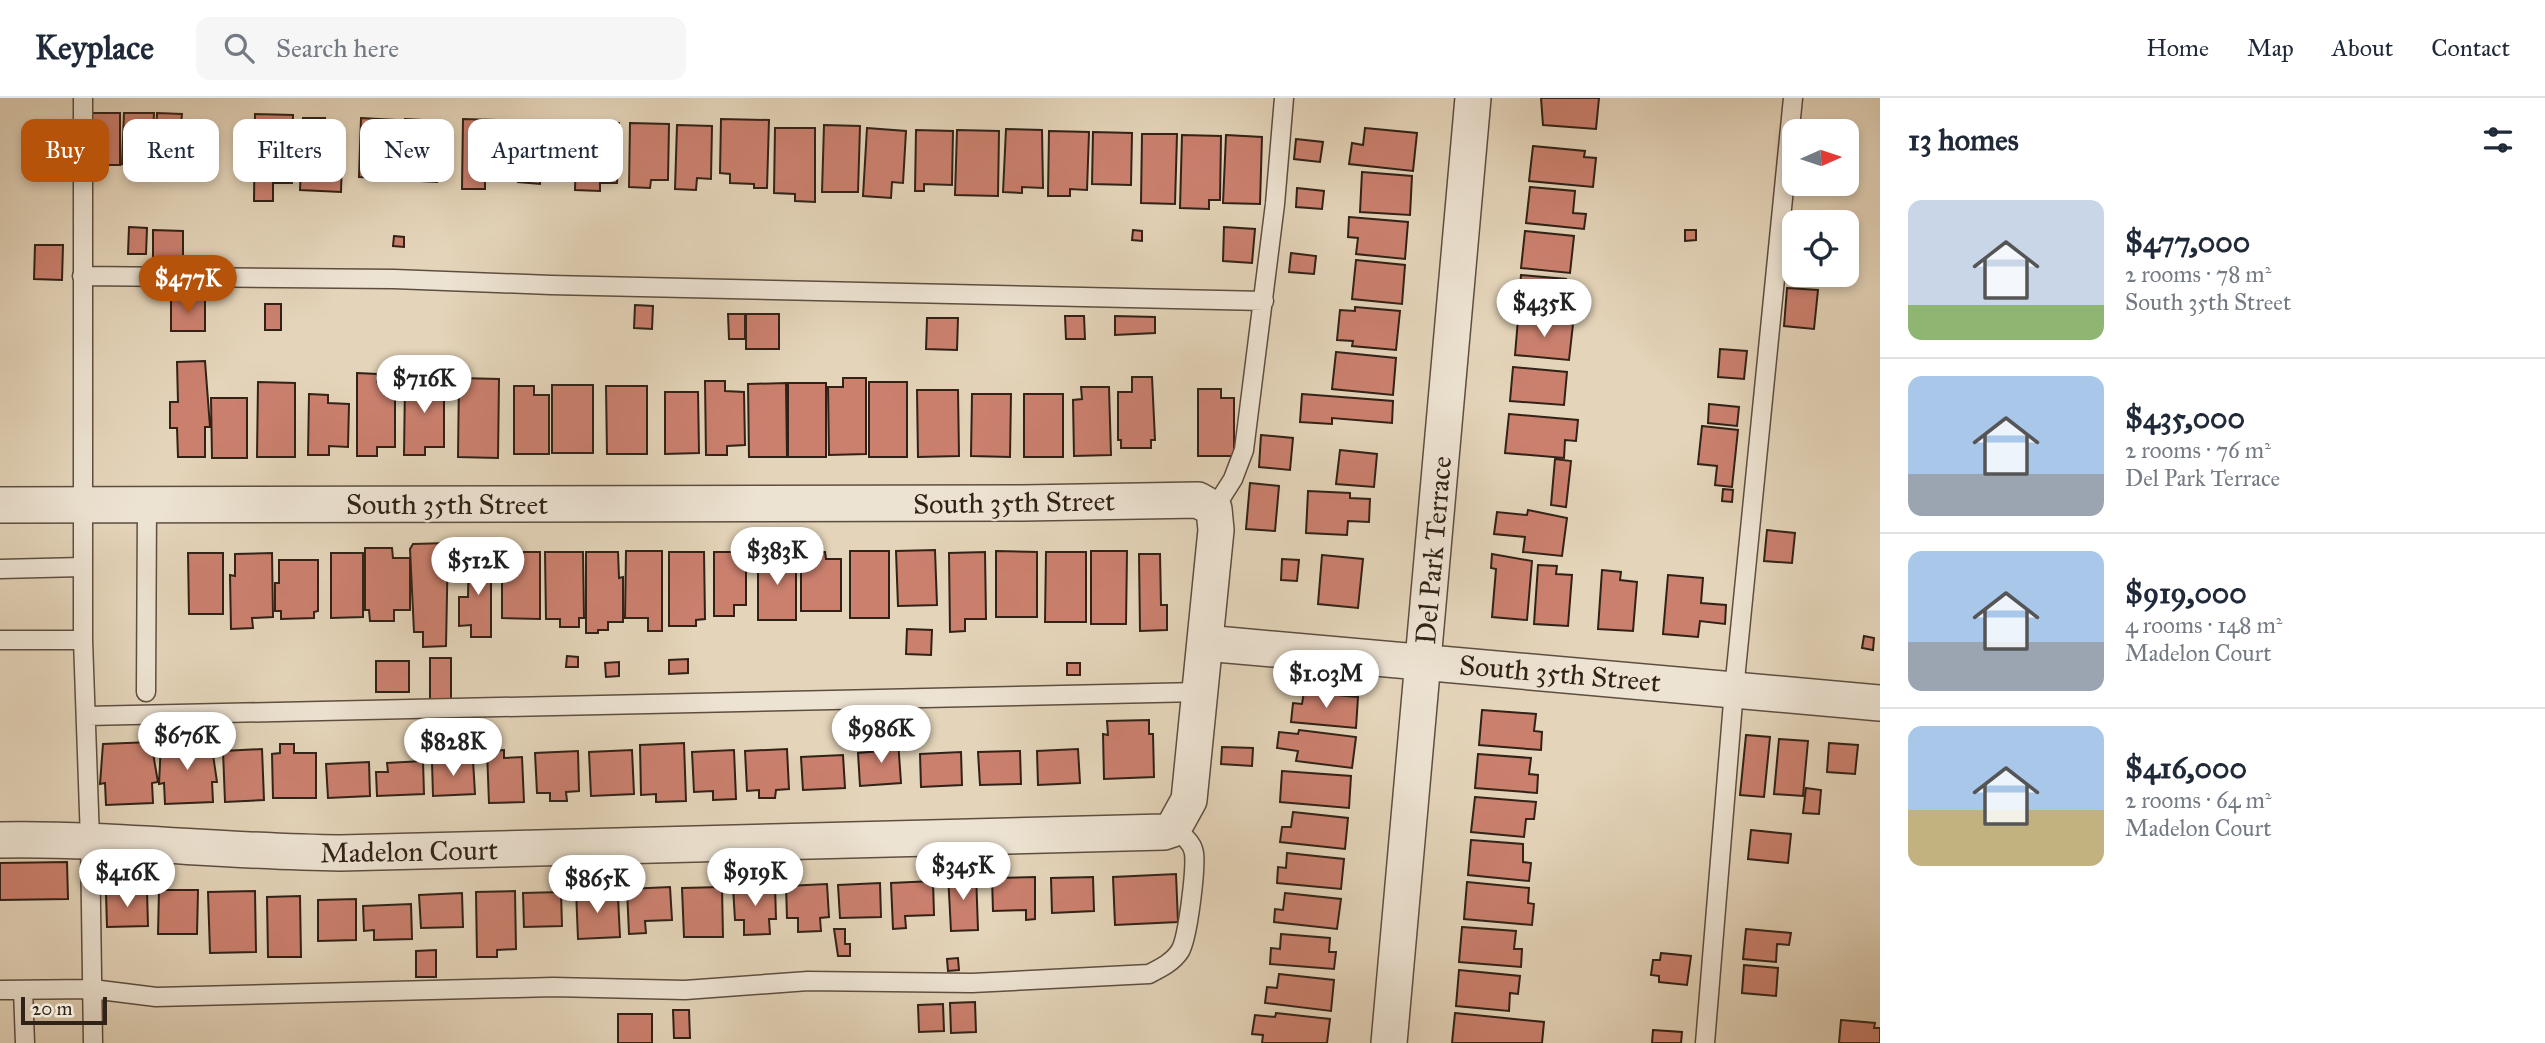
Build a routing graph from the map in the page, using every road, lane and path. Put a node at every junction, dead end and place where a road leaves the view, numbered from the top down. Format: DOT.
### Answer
graph roads {
  1 [pos="83,98"];
  2 [pos="1284,98"];
  3 [pos="1473,98"];
  4 [pos="1793,98"];
  5 [pos="82,276"];
  6 [pos="1264,301"];
  7 [pos="0,505"];
  8 [pos="82,505"];
  9 [pos="147,505"];
  10 [pos="1214,509"];
  11 [pos="82,567"];
  12 [pos="0,569"];
  13 [pos="0,640"];
  14 [pos="83,640"];
  15 [pos="1205,643"];
  16 [pos="1423,660"];
  17 [pos="1734,690"];
  18 [pos="146,692"];
  19 [pos="1200,692"];
  20 [pos="1880,703"];
  21 [pos="86,716"];
  22 [pos="1173,829"];
  23 [pos="0,840"];
  24 [pos="90,840"];
  25 [pos="92,989"];
  26 [pos="0,990"];
  27 [pos="23,990"];
  28 [pos="25,1043"];
  29 [pos="93,1043"];
  30 [pos="1389,1043"];
  31 [pos="1705,1043"];
  1 -- 5 [label="lane"];
  2 -- 6 [label="lane"];
  3 -- 16 [label="street, Del Park Terrace"];
  4 -- 17 [label="lane"];
  5 -- 6 [label="lane"];
  5 -- 8 [label="lane"];
  6 -- 10 [label="lane"];
  7 -- 8 [label="street, South 35th Street"];
  8 -- 9 [label="street, South 35th Street"];
  8 -- 11 [label="lane"];
  9 -- 10 [label="street, South 35th Street"];
  9 -- 18 [label="lane"];
  10 -- 15 [label="street"];
  11 -- 12 [label="lane"];
  11 -- 14 [label="lane"];
  13 -- 14 [label="lane"];
  14 -- 21 [label="lane"];
  15 -- 16 [label="street, South 35th Street"];
  15 -- 19 [label="street"];
  16 -- 17 [label="street, South 35th Street"];
  16 -- 30 [label="street, Del Park Terrace"];
  17 -- 20 [label="street, South 35th Street"];
  17 -- 31 [label="lane"];
  19 -- 21 [label="lane"];
  19 -- 22 [label="street"];
  21 -- 24 [label="lane"];
  22 -- 24 [label="street, Madelon Court"];
  22 -- 25 [label="lane"];
  23 -- 24 [label="street, Madelon Court"];
  24 -- 25 [label="lane"];
  25 -- 27 [label="lane"];
  25 -- 29 [label="lane"];
  26 -- 27 [label="lane"];
  27 -- 28 [label="lane"];
}
